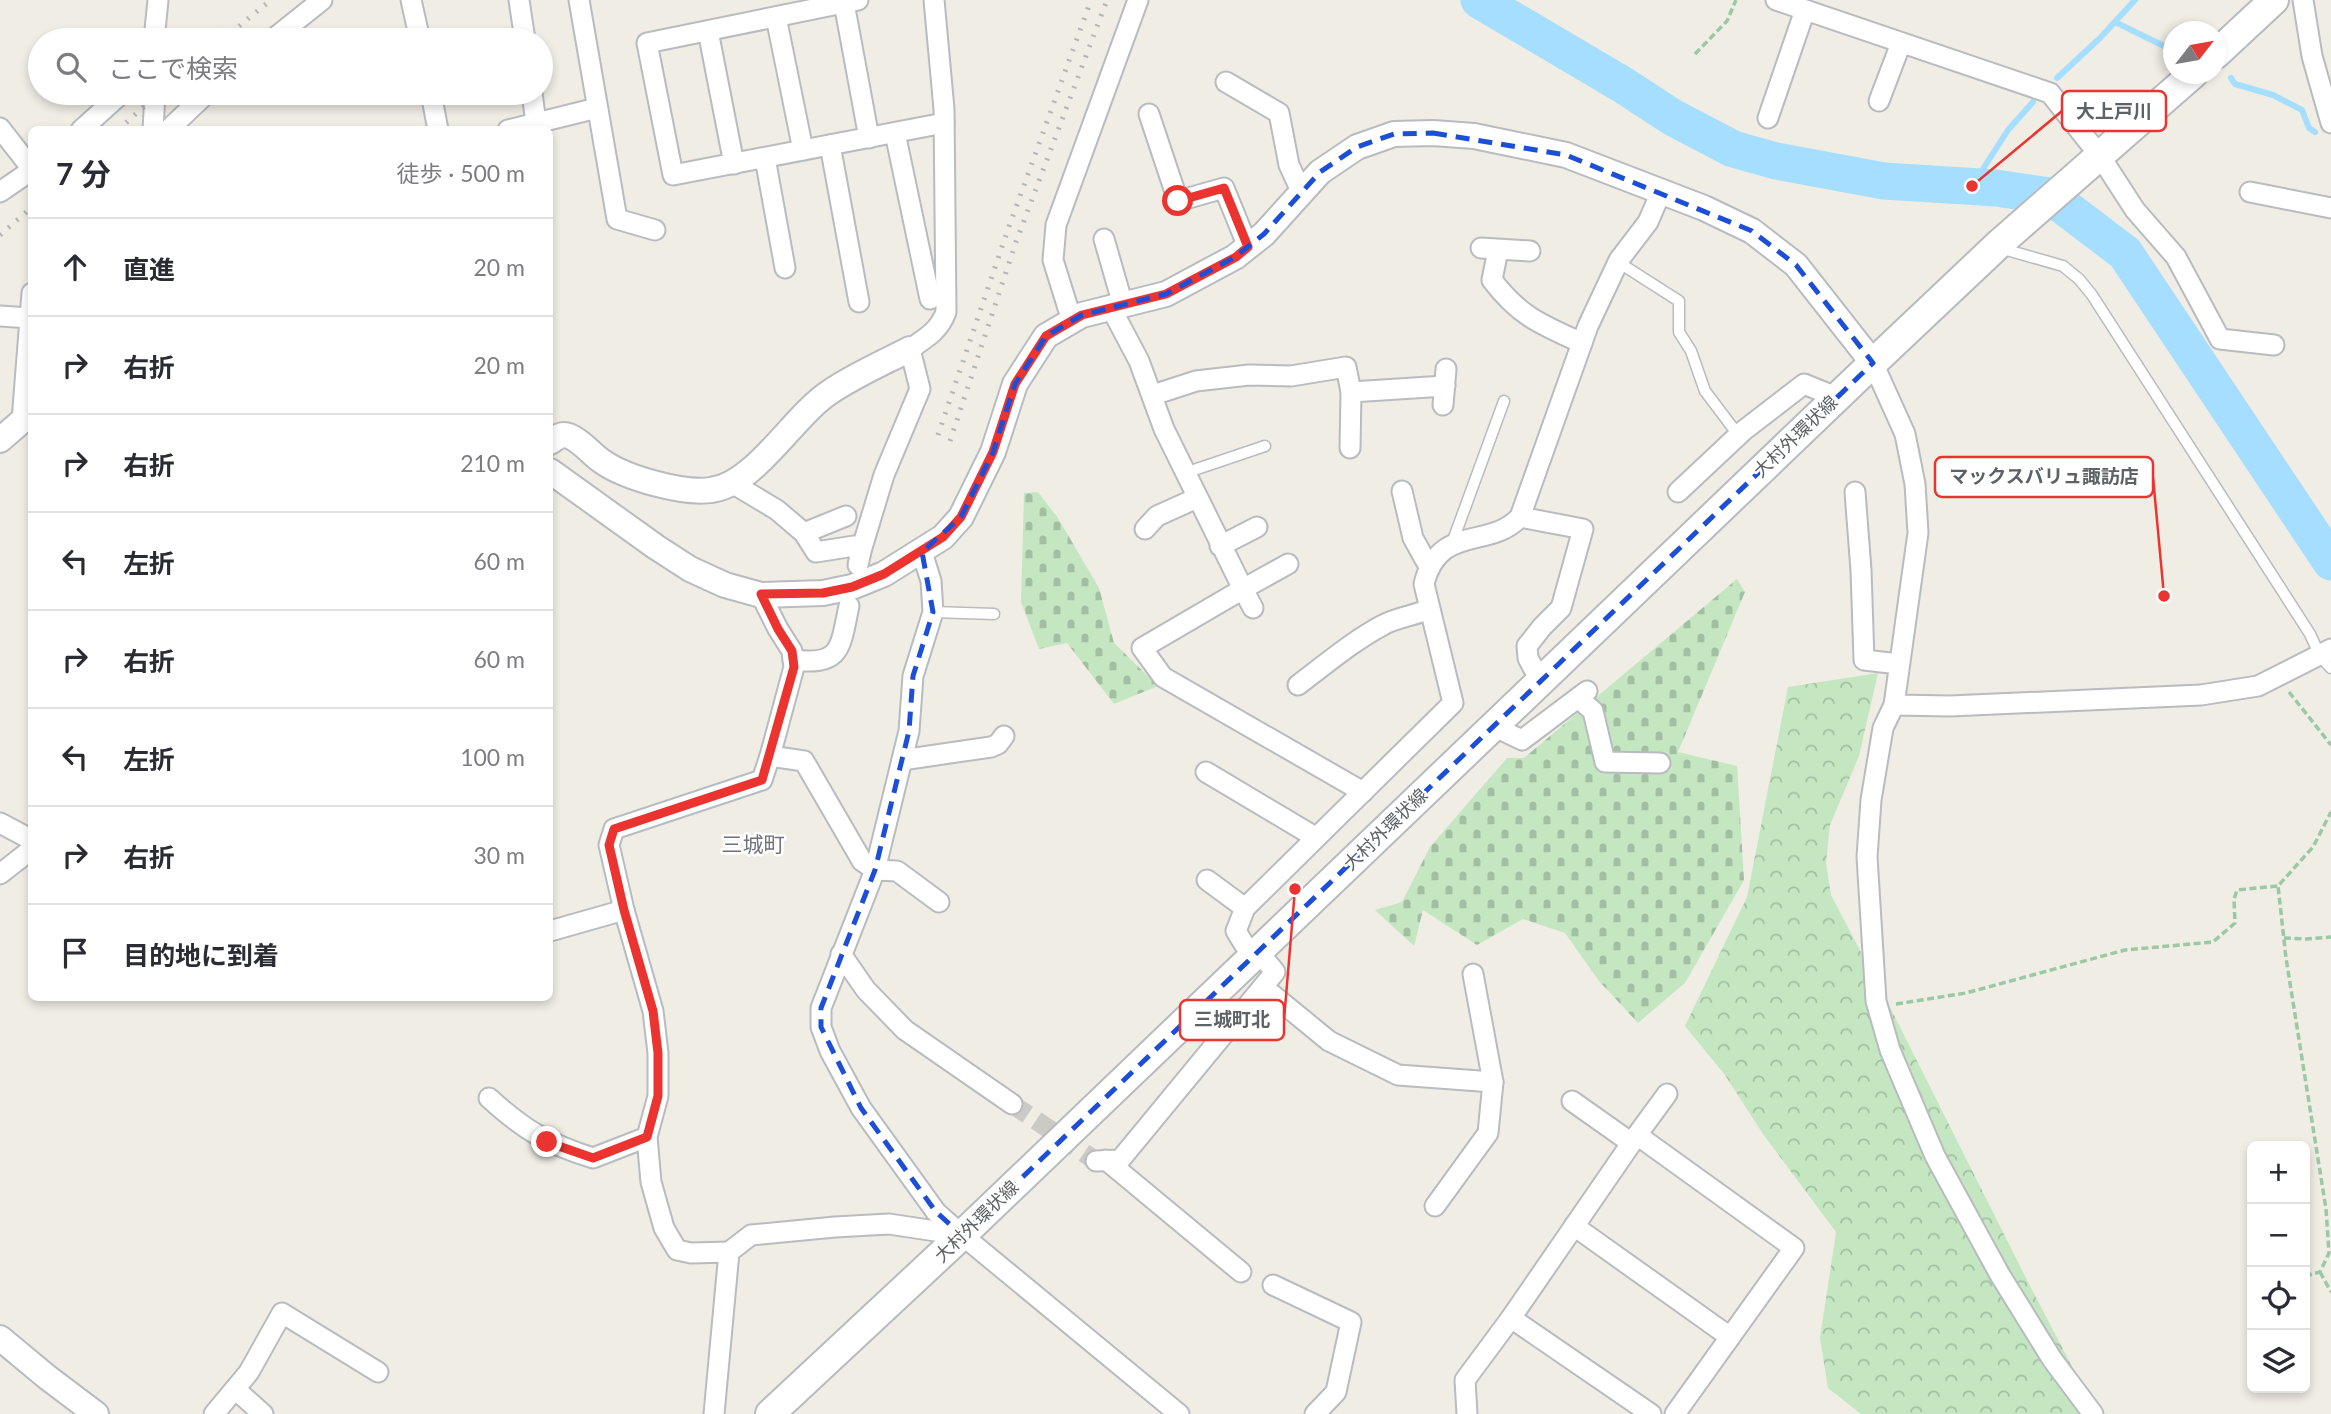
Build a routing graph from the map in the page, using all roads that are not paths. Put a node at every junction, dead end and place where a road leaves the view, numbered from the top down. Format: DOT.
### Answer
graph roads {
  1 [pos="158,0"];
  2 [pos="322,0"];
  3 [pos="411,0"];
  4 [pos="519,0"];
  5 [pos="579,0"];
  6 [pos="934,0"];
  7 [pos="1138,0"];
  8 [pos="1776,0"];
  9 [pos="2274,0"];
  10 [pos="2303,0"];
  11 [pos="851,1"];
  12 [pos="1805,10"];
  13 [pos="776,17"];
  14 [pos="155,28"];
  15 [pos="287,28"];
  16 [pos="417,28"];
  17 [pos="523,28"];
  18 [pos="708,31"];
  19 [pos="1901,43"];
  20 [pos="2226,45"];
  21 [pos="1226,82"];
  22 [pos="2182,84"];
  23 [pos="1879,102"];
  24 [pos="109,105"];
  25 [pos="154,105"];
  26 [pos="194,105"];
  27 [pos="433,105"];
  28 [pos="534,105"];
  29 [pos="597,108"];
  30 [pos="1150,114"];
  31 [pos="1769,118"];
  32 [pos="536,123"];
  33 [pos="944,123"];
  34 [pos="2331,124"];
  35 [pos="85,126"];
  36 [pos="153,126"];
  37 [pos="172,126"];
  38 [pos="437,126"];
  39 [pos="524,126"];
  40 [pos="0,128"];
  41 [pos="895,133"];
  42 [pos="869,138"];
  43 [pos="830,145"];
  44 [pos="803,150"];
  45 [pos="765,158"];
  46 [pos="2094,161"];
  47 [pos="734,163"];
  48 [pos="28,164"];
  49 [pos="28,172"];
  50 [pos="1301,191"];
  51 [pos="1661,191"];
  52 [pos="0,192"];
  53 [pos="2250,192"];
  54 [pos="2331,208"];
  55 [pos="655,230"];
  56 [pos="1104,239"];
  57 [pos="1998,245"];
  58 [pos="1248,247"];
  59 [pos="1530,251"];
  60 [pos="1618,262"];
  61 [pos="785,268"];
  62 [pos="929,299"];
  63 [pos="859,302"];
  64 [pos="1117,306"];
  65 [pos="0,316"];
  66 [pos="28,318"];
  67 [pos="1072,321"];
  68 [pos="1582,343"];
  69 [pos="2274,345"];
  70 [pos="910,349"];
  71 [pos="1872,363"];
  72 [pos="28,368"];
  73 [pos="1444,386"];
  74 [pos="1351,392"];
  75 [pos="1153,394"];
  76 [pos="1836,397"];
  77 [pos="1504,401"];
  78 [pos="27,418"];
  79 [pos="1739,436"];
  80 [pos="0,440"];
  81 [pos="553,440"];
  82 [pos="1265,446"];
  83 [pos="1350,448"];
  84 [pos="553,473"];
  85 [pos="1185,473"];
  86 [pos="732,483"];
  87 [pos="1402,491"];
  88 [pos="1678,492"];
  89 [pos="1855,492"];
  90 [pos="1197,498"];
  91 [pos="846,516"];
  92 [pos="1520,517"];
  93 [pos="1257,527"];
  94 [pos="1145,529"];
  95 [pos="804,533"];
  96 [pos="1220,546"];
  97 [pos="1451,546"];
  98 [pos="922,552"];
  99 [pos="1287,564"];
  100 [pos="1429,565"];
  101 [pos="1882,577"];
  102 [pos="1862,579"];
  103 [pos="1243,589"];
  104 [pos="761,594"];
  105 [pos="849,606"];
  106 [pos="1253,608"];
  107 [pos="1429,609"];
  108 [pos="933,612"];
  109 [pos="994,614"];
  110 [pos="2327,658"];
  111 [pos="793,660"];
  112 [pos="1899,664"];
  113 [pos="1539,681"];
  114 [pos="1298,685"];
  115 [pos="1894,705"];
  116 [pos="1493,726"];
  117 [pos="1004,736"];
  118 [pos="770,756"];
  119 [pos="902,760"];
  120 [pos="1660,763"];
  121 [pos="1206,772"];
  122 [pos="1363,792"];
  123 [pos="0,823"];
  124 [pos="1315,837"];
  125 [pos="28,839"];
  126 [pos="28,852"];
  127 [pos="875,870"];
  128 [pos="0,874"];
  129 [pos="1207,880"];
  130 [pos="939,902"];
  131 [pos="1245,908"];
  132 [pos="624,910"];
  133 [pos="553,930"];
  134 [pos="842,954"];
  135 [pos="1255,954"];
  136 [pos="1473,974"];
  137 [pos="1263,986"];
  138 [pos="1493,1082"];
  139 [pos="1667,1094"];
  140 [pos="489,1098"];
  141 [pos="1572,1101"];
  142 [pos="1012,1104"];
  143 [pos="647,1137"];
  144 [pos="1634,1138"];
  145 [pos="1435,1206"];
  146 [pos="1574,1226"];
  147 [pos="962,1235"];
  148 [pos="729,1252"];
  149 [pos="1241,1272"];
  150 [pos="1273,1284"];
  151 [pos="1511,1318"];
  152 [pos="1730,1337"];
  153 [pos="0,1338"];
  154 [pos="378,1371"];
  155 [pos="235,1389"];
  156 [pos="96,1414"];
  157 [pos="214,1414"];
  158 [pos="263,1414"];
  159 [pos="714,1414"];
  160 [pos="770,1414"];
  161 [pos="1179,1414"];
  162 [pos="1315,1414"];
  163 [pos="1467,1414"];
  164 [pos="1651,1414"];
  165 [pos="1675,1414"];
  166 [pos="2093,1414"];
  1 -- 14 [label="street"];
  2 -- 15 [label="street"];
  3 -- 16 [label="street"];
  4 -- 17 [label="street"];
  5 -- 29 [label="street"];
  6 -- 33 [label="street"];
  7 -- 67 [label="street"];
  8 -- 12 [label="street"];
  9 -- 20 [label="main road"];
  10 -- 34 [label="street"];
  11 -- 13 [label="street"];
  11 -- 42 [label="street"];
  12 -- 19 [label="street"];
  12 -- 31 [label="street"];
  13 -- 18 [label="street"];
  13 -- 44 [label="street"];
  18 -- 47 [label="street"];
  18 -- 47 [label="street"];
  19 -- 23 [label="street"];
  19 -- 46 [label="street"];
  21 -- 50 [label="street"];
  22 -- 46 [label="main road"];
  24 -- 35 [label="street"];
  25 -- 36 [label="street"];
  26 -- 37 [label="street"];
  27 -- 38 [label="street"];
  28 -- 32 [label="street"];
  29 -- 32 [label="street"];
  29 -- 55 [label="street"];
  30 -- 58 [label="street"];
  32 -- 39 [label="street"];
  33 -- 41 [label="street"];
  33 -- 62 [label="street"];
  40 -- 48 [label="street"];
  41 -- 42 [label="street"];
  41 -- 62 [label="street"];
  42 -- 43 [label="street"];
  43 -- 44 [label="street"];
  43 -- 63 [label="street"];
  44 -- 45 [label="street"];
  45 -- 47 [label="street"];
  45 -- 61 [label="street"];
  46 -- 57 [label="main road, 大村外環状線"];
  46 -- 69 [label="street"];
  49 -- 52 [label="street"];
  50 -- 51 [label="street"];
  50 -- 58 [label="street"];
  51 -- 60 [label="street"];
  51 -- 71 [label="street"];
  53 -- 54 [label="street"];
  56 -- 64 [label="street"];
  57 -- 71 [label="main road, 大村外環状線"];
  57 -- 110 [label="lane"];
  58 -- 64 [label="street"];
  59 -- 68 [label="street"];
  60 -- 68 [label="street"];
  60 -- 79 [label="lane"];
  62 -- 70 [label="street"];
  64 -- 67 [label="street"];
  64 -- 75 [label="street"];
  65 -- 66 [label="street"];
  67 -- 98 [label="street"];
  68 -- 92 [label="street"];
  70 -- 86 [label="street"];
  70 -- 95 [label="street"];
  71 -- 76 [label="main road, 大村外環状線"];
  71 -- 112 [label="street"];
  72 -- 78 [label="street"];
  73 -- 74 [label="street"];
  74 -- 75 [label="street"];
  74 -- 83 [label="street"];
  75 -- 85 [label="street"];
  76 -- 79 [label="street"];
  76 -- 113 [label="main road, 大村外環状線"];
  77 -- 97 [label="lane"];
  78 -- 80 [label="street"];
  79 -- 88 [label="street"];
  81 -- 86 [label="street"];
  82 -- 85 [label="lane"];
  84 -- 104 [label="street"];
  85 -- 90 [label="street"];
  86 -- 95 [label="street"];
  87 -- 100 [label="street"];
  89 -- 102 [label="street"];
  90 -- 94 [label="street"];
  90 -- 96 [label="street"];
  91 -- 95 [label="street"];
  92 -- 97 [label="street"];
  92 -- 113 [label="street"];
  93 -- 96 [label="street"];
  96 -- 103 [label="street"];
  97 -- 100 [label="street"];
  98 -- 104 [label="street"];
  98 -- 108 [label="street"];
  99 -- 103 [label="street"];
  100 -- 107 [label="street"];
  101 -- 102 [label="street"];
  102 -- 112 [label="street"];
  103 -- 106 [label="street"];
  103 -- 122 [label="street"];
  104 -- 111 [label="street"];
  105 -- 111 [label="street"];
  107 -- 114 [label="street"];
  107 -- 122 [label="street"];
  108 -- 109 [label="lane"];
  108 -- 119 [label="street"];
  110 -- 115 [label="street"];
  111 -- 118 [label="street"];
  112 -- 115 [label="street"];
  113 -- 116 [label="main road, 大村外環状線"];
  115 -- 166 [label="street"];
  116 -- 120 [label="street"];
  116 -- 135 [label="main road, 大村外環状線"];
  117 -- 119 [label="street"];
  118 -- 127 [label="street"];
  118 -- 132 [label="street"];
  119 -- 127 [label="street"];
  121 -- 124 [label="street"];
  122 -- 124 [label="street"];
  123 -- 125 [label="street"];
  124 -- 131 [label="street"];
  126 -- 128 [label="street"];
  127 -- 130 [label="street"];
  127 -- 134 [label="street"];
  129 -- 131 [label="street"];
  131 -- 135 [label="street"];
  132 -- 133 [label="street"];
  132 -- 143 [label="street"];
  134 -- 142 [label="street"];
  134 -- 147 [label="street"];
  135 -- 137 [label="street"];
  135 -- 147 [label="main road, 大村外環状線"];
  136 -- 138 [label="street"];
  137 -- 138 [label="street"];
  137 -- 149 [label="street"];
  138 -- 145 [label="street"];
  139 -- 144 [label="street"];
  140 -- 143 [label="street"];
  141 -- 144 [label="street"];
  143 -- 148 [label="street"];
  144 -- 146 [label="street"];
  144 -- 152 [label="street"];
  146 -- 151 [label="street"];
  146 -- 152 [label="street"];
  147 -- 148 [label="street"];
  147 -- 160 [label="main road, 大村外環状線"];
  147 -- 161 [label="street"];
  148 -- 159 [label="street"];
  150 -- 162 [label="street"];
  151 -- 163 [label="street"];
  151 -- 164 [label="street"];
  152 -- 165 [label="street"];
  153 -- 156 [label="street"];
  154 -- 155 [label="street"];
  155 -- 157 [label="street"];
  155 -- 158 [label="street"];
}
